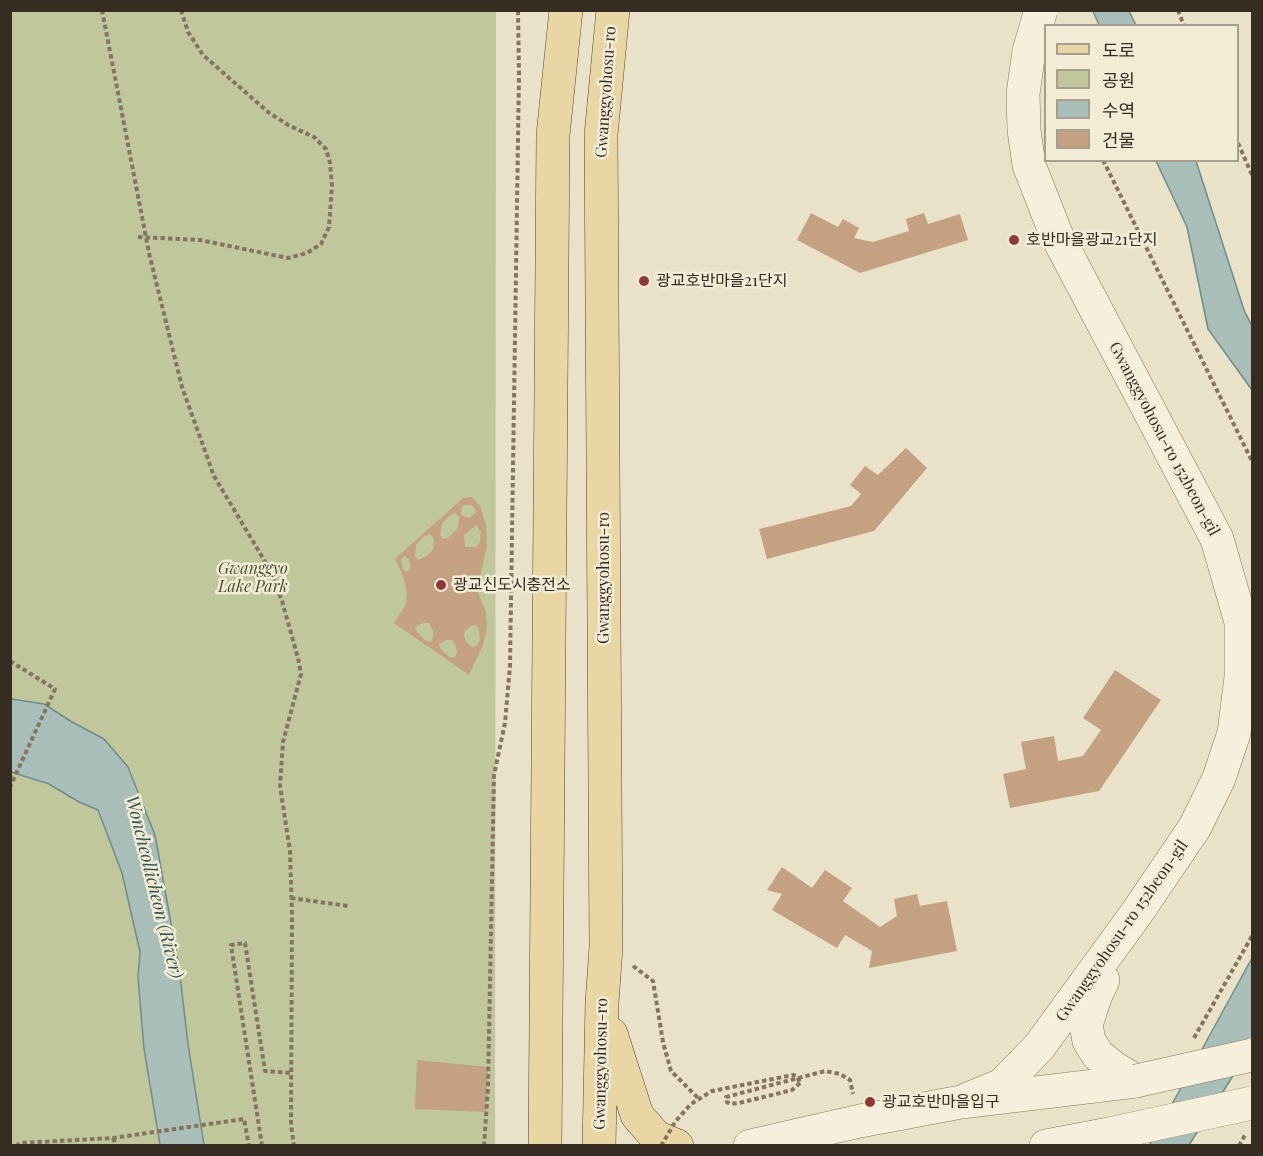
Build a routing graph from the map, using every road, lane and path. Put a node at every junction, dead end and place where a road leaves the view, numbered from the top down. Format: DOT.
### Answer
graph roads {
  1 [pos="102,10"];
  2 [pos="181,10"];
  3 [pos="518,10"];
  4 [pos="566,10"];
  5 [pos="612,10"];
  6 [pos="1041,10"];
  7 [pos="1239,145"];
  8 [pos="1104,162"];
  9 [pos="1252,175"];
  10 [pos="138,237"];
  11 [pos="146,238"];
  12 [pos="1252,461"];
  13 [pos="10,661"];
  14 [pos="11,786"];
  15 [pos="291,898"];
  16 [pos="348,906"];
  17 [pos="1136,914"];
  18 [pos="606,947"];
  19 [pos="602,1003"];
  20 [pos="1252,1055"];
  21 [pos="292,1073"];
  22 [pos="1136,1081"];
  23 [pos="698,1098"];
  24 [pos="961,1102"];
  25 [pos="1252,1103"];
  26 [pos="860,1121"];
  27 [pos="113,1138"];
  28 [pos="16,1146"];
  29 [pos="114,1146"];
  30 [pos="249,1146"];
  31 [pos="262,1146"];
  32 [pos="294,1146"];
  33 [pos="484,1146"];
  34 [pos="545,1146"];
  35 [pos="599,1146"];
  36 [pos="661,1146"];
  37 [pos="676,1146"];
  38 [pos="750,1146"];
  39 [pos="1046,1146"];
  1 -- 11 [label="path"];
  2 -- 11 [label="path"];
  3 -- 33 [label="path"];
  4 -- 34 [label="main road"];
  5 -- 18 [label="main road, Gwanggyohosu-ro"];
  6 -- 17 [label="street, Gwanggyohosu-ro 152beon-gil, bridge"];
  7 -- 9 [label="path"];
  8 -- 12 [label="path"];
  10 -- 11 [label="path"];
  11 -- 15 [label="path"];
  13 -- 14 [label="path"];
  15 -- 16 [label="path"];
  15 -- 21 [label="path"];
  17 -- 22 [label="street"];
  17 -- 24 [label="street, Gwanggyohosu-ro 152beon-gil"];
  18 -- 19 [label="main road, Gwanggyohosu-ro"];
  18 -- 23 [label="path"];
  19 -- 35 [label="main road, Gwanggyohosu-ro"];
  19 -- 37 [label="main road"];
  20 -- 22 [label="street, bridge"];
  21 -- 31 [label="path"];
  21 -- 32 [label="path"];
  22 -- 24 [label="street"];
  23 -- 26 [label="path, bridge"];
  23 -- 36 [label="path, bridge"];
  24 -- 26 [label="street"];
  25 -- 39 [label="street, bridge"];
  26 -- 38 [label="street"];
  27 -- 28 [label="path"];
  27 -- 29 [label="path"];
  27 -- 30 [label="path"];
}
